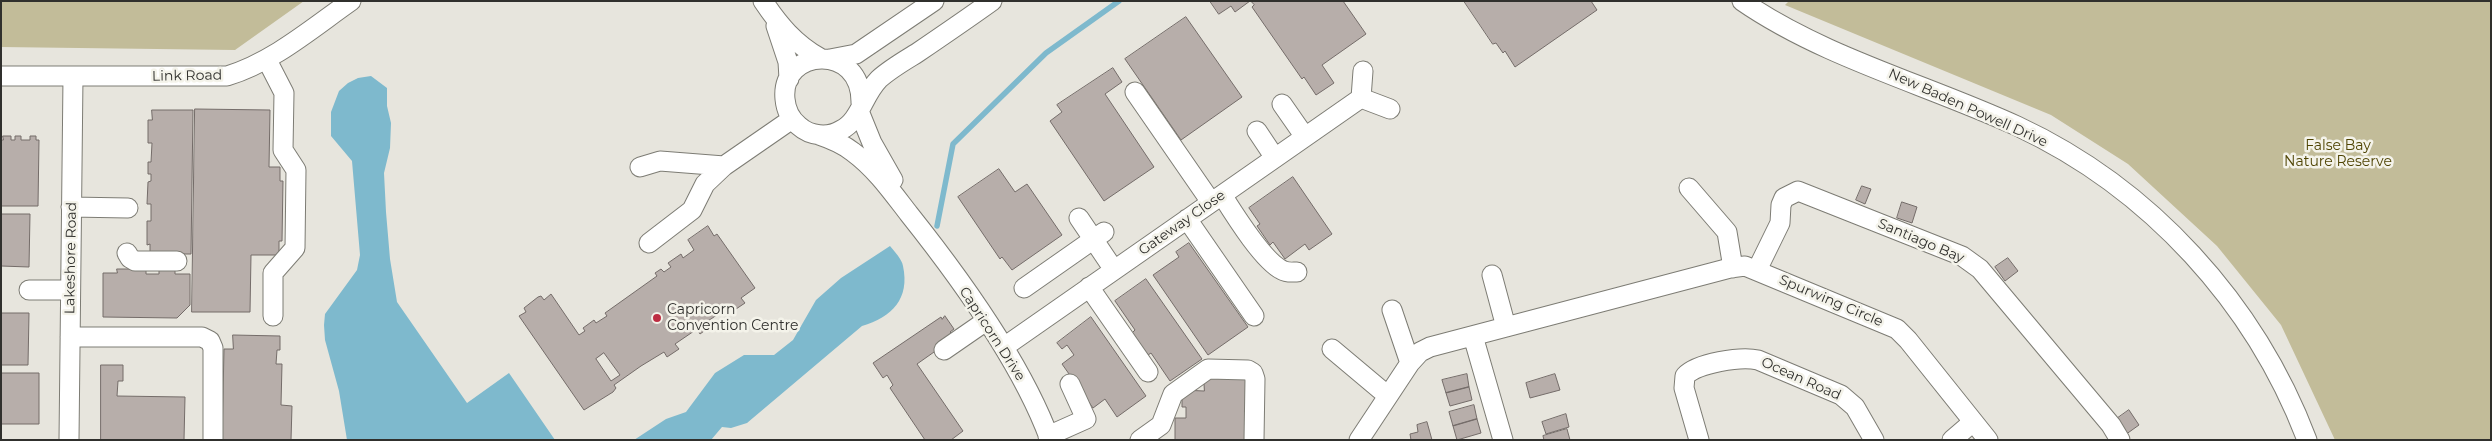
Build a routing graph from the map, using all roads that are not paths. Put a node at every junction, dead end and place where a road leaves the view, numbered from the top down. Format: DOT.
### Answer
graph roads {
  1 [pos="350,1"];
  2 [pos="934,1"];
  3 [pos="992,1"];
  4 [pos="1742,1"];
  5 [pos="765,5"];
  6 [pos="825,58"];
  7 [pos="267,60"];
  8 [pos="1364,71"];
  9 [pos="1,76"];
  10 [pos="73,77"];
  11 [pos="789,79"];
  12 [pos="1135,92"];
  13 [pos="1361,98"];
  14 [pos="1282,104"];
  15 [pos="860,107"];
  16 [pos="1390,109"];
  17 [pos="792,119"];
  18 [pos="1257,131"];
  19 [pos="818,135"];
  20 [pos="1305,137"];
  21 [pos="1275,158"];
  22 [pos="724,166"];
  23 [pos="640,167"];
  24 [pos="1690,188"];
  25 [pos="1216,199"];
  26 [pos="71,207"];
  27 [pos="128,208"];
  28 [pos="1079,218"];
  29 [pos="1187,219"];
  30 [pos="924,233"];
  31 [pos="1099,236"];
  32 [pos="649,243"];
  33 [pos="127,253"];
  34 [pos="176,261"];
  35 [pos="1733,268"];
  36 [pos="1114,270"];
  37 [pos="1757,270"];
  38 [pos="1297,272"];
  39 [pos="1492,275"];
  40 [pos="1090,287"];
  41 [pos="1024,288"];
  42 [pos="29,290"];
  43 [pos="70,290"];
  44 [pos="1392,310"];
  45 [pos="273,316"];
  46 [pos="1254,316"];
  47 [pos="986,321"];
  48 [pos="1506,327"];
  49 [pos="1474,336"];
  50 [pos="70,337"];
  51 [pos="1004,347"];
  52 [pos="1332,349"];
  53 [pos="944,350"];
  54 [pos="1410,363"];
  55 [pos="1148,372"];
  56 [pos="1070,384"];
  57 [pos="1388,396"];
  58 [pos="1973,422"];
  59 [pos="1049,438"];
  60 [pos="68,440"];
  61 [pos="213,440"];
  62 [pos="1140,440"];
  63 [pos="1254,440"];
  64 [pos="1359,440"];
  65 [pos="1503,440"];
  66 [pos="1699,440"];
  67 [pos="1874,440"];
  68 [pos="1952,440"];
  69 [pos="1988,440"];
  70 [pos="2120,440"];
  71 [pos="2307,440"];
  1 -- 7 [label="street, Link Road"];
  2 -- 6 [label="street"];
  3 -- 15 [label="street"];
  4 -- 71 [label="street, New Baden Powell Drive"];
  5 -- 6 [label="street"];
  5 -- 11 [label="street"];
  6 -- 11 [label="street"];
  6 -- 15 [label="street"];
  7 -- 10 [label="street, Link Road"];
  7 -- 45 [label="street"];
  8 -- 13 [label="street"];
  9 -- 10 [label="street, Link Road"];
  10 -- 26 [label="street, Lakeshore Road"];
  11 -- 17 [label="street"];
  12 -- 25 [label="street"];
  13 -- 16 [label="street"];
  13 -- 20 [label="street, Gateway Close"];
  14 -- 20 [label="street"];
  15 -- 19 [label="street"];
  15 -- 30 [label="street, Capricorn Drive"];
  17 -- 19 [label="street"];
  17 -- 22 [label="street"];
  18 -- 21 [label="street"];
  19 -- 30 [label="street, Capricorn Drive"];
  20 -- 21 [label="street, Gateway Close"];
  21 -- 25 [label="street, Gateway Close"];
  22 -- 23 [label="street"];
  22 -- 32 [label="street"];
  24 -- 35 [label="street"];
  25 -- 29 [label="street, Gateway Close"];
  25 -- 38 [label="street"];
  26 -- 27 [label="street"];
  26 -- 43 [label="street, Lakeshore Road"];
  28 -- 31 [label="street"];
  29 -- 36 [label="street, Gateway Close"];
  29 -- 46 [label="street"];
  30 -- 47 [label="street, Capricorn Drive"];
  31 -- 36 [label="street"];
  31 -- 41 [label="street"];
  33 -- 34 [label="street"];
  35 -- 37 [label="street, Spurwing Circle"];
  35 -- 48 [label="street, Spurwing Circle"];
  36 -- 40 [label="street, Gateway Close"];
  37 -- 58 [label="street, Spurwing Circle"];
  37 -- 70 [label="street, Santiago Bay"];
  39 -- 48 [label="street"];
  40 -- 51 [label="street, Gateway Close"];
  40 -- 55 [label="street"];
  42 -- 43 [label="street"];
  43 -- 50 [label="street, Lakeshore Road"];
  44 -- 54 [label="street"];
  47 -- 51 [label="street, Capricorn Drive"];
  47 -- 53 [label="street"];
  48 -- 49 [label="street, Spurwing Circle"];
  49 -- 54 [label="street, Spurwing Circle"];
  49 -- 65 [label="street"];
  50 -- 60 [label="street, Lakeshore Road"];
  50 -- 61 [label="street"];
  51 -- 59 [label="street, Capricorn Drive"];
  52 -- 57 [label="street"];
  54 -- 57 [label="street, Spurwing Circle"];
  56 -- 59 [label="street"];
  57 -- 64 [label="street, Spurwing Circle"];
  58 -- 68 [label="street"];
  58 -- 69 [label="street, Spurwing Circle"];
  62 -- 63 [label="street"];
  66 -- 67 [label="street, Ocean Road"];
}
